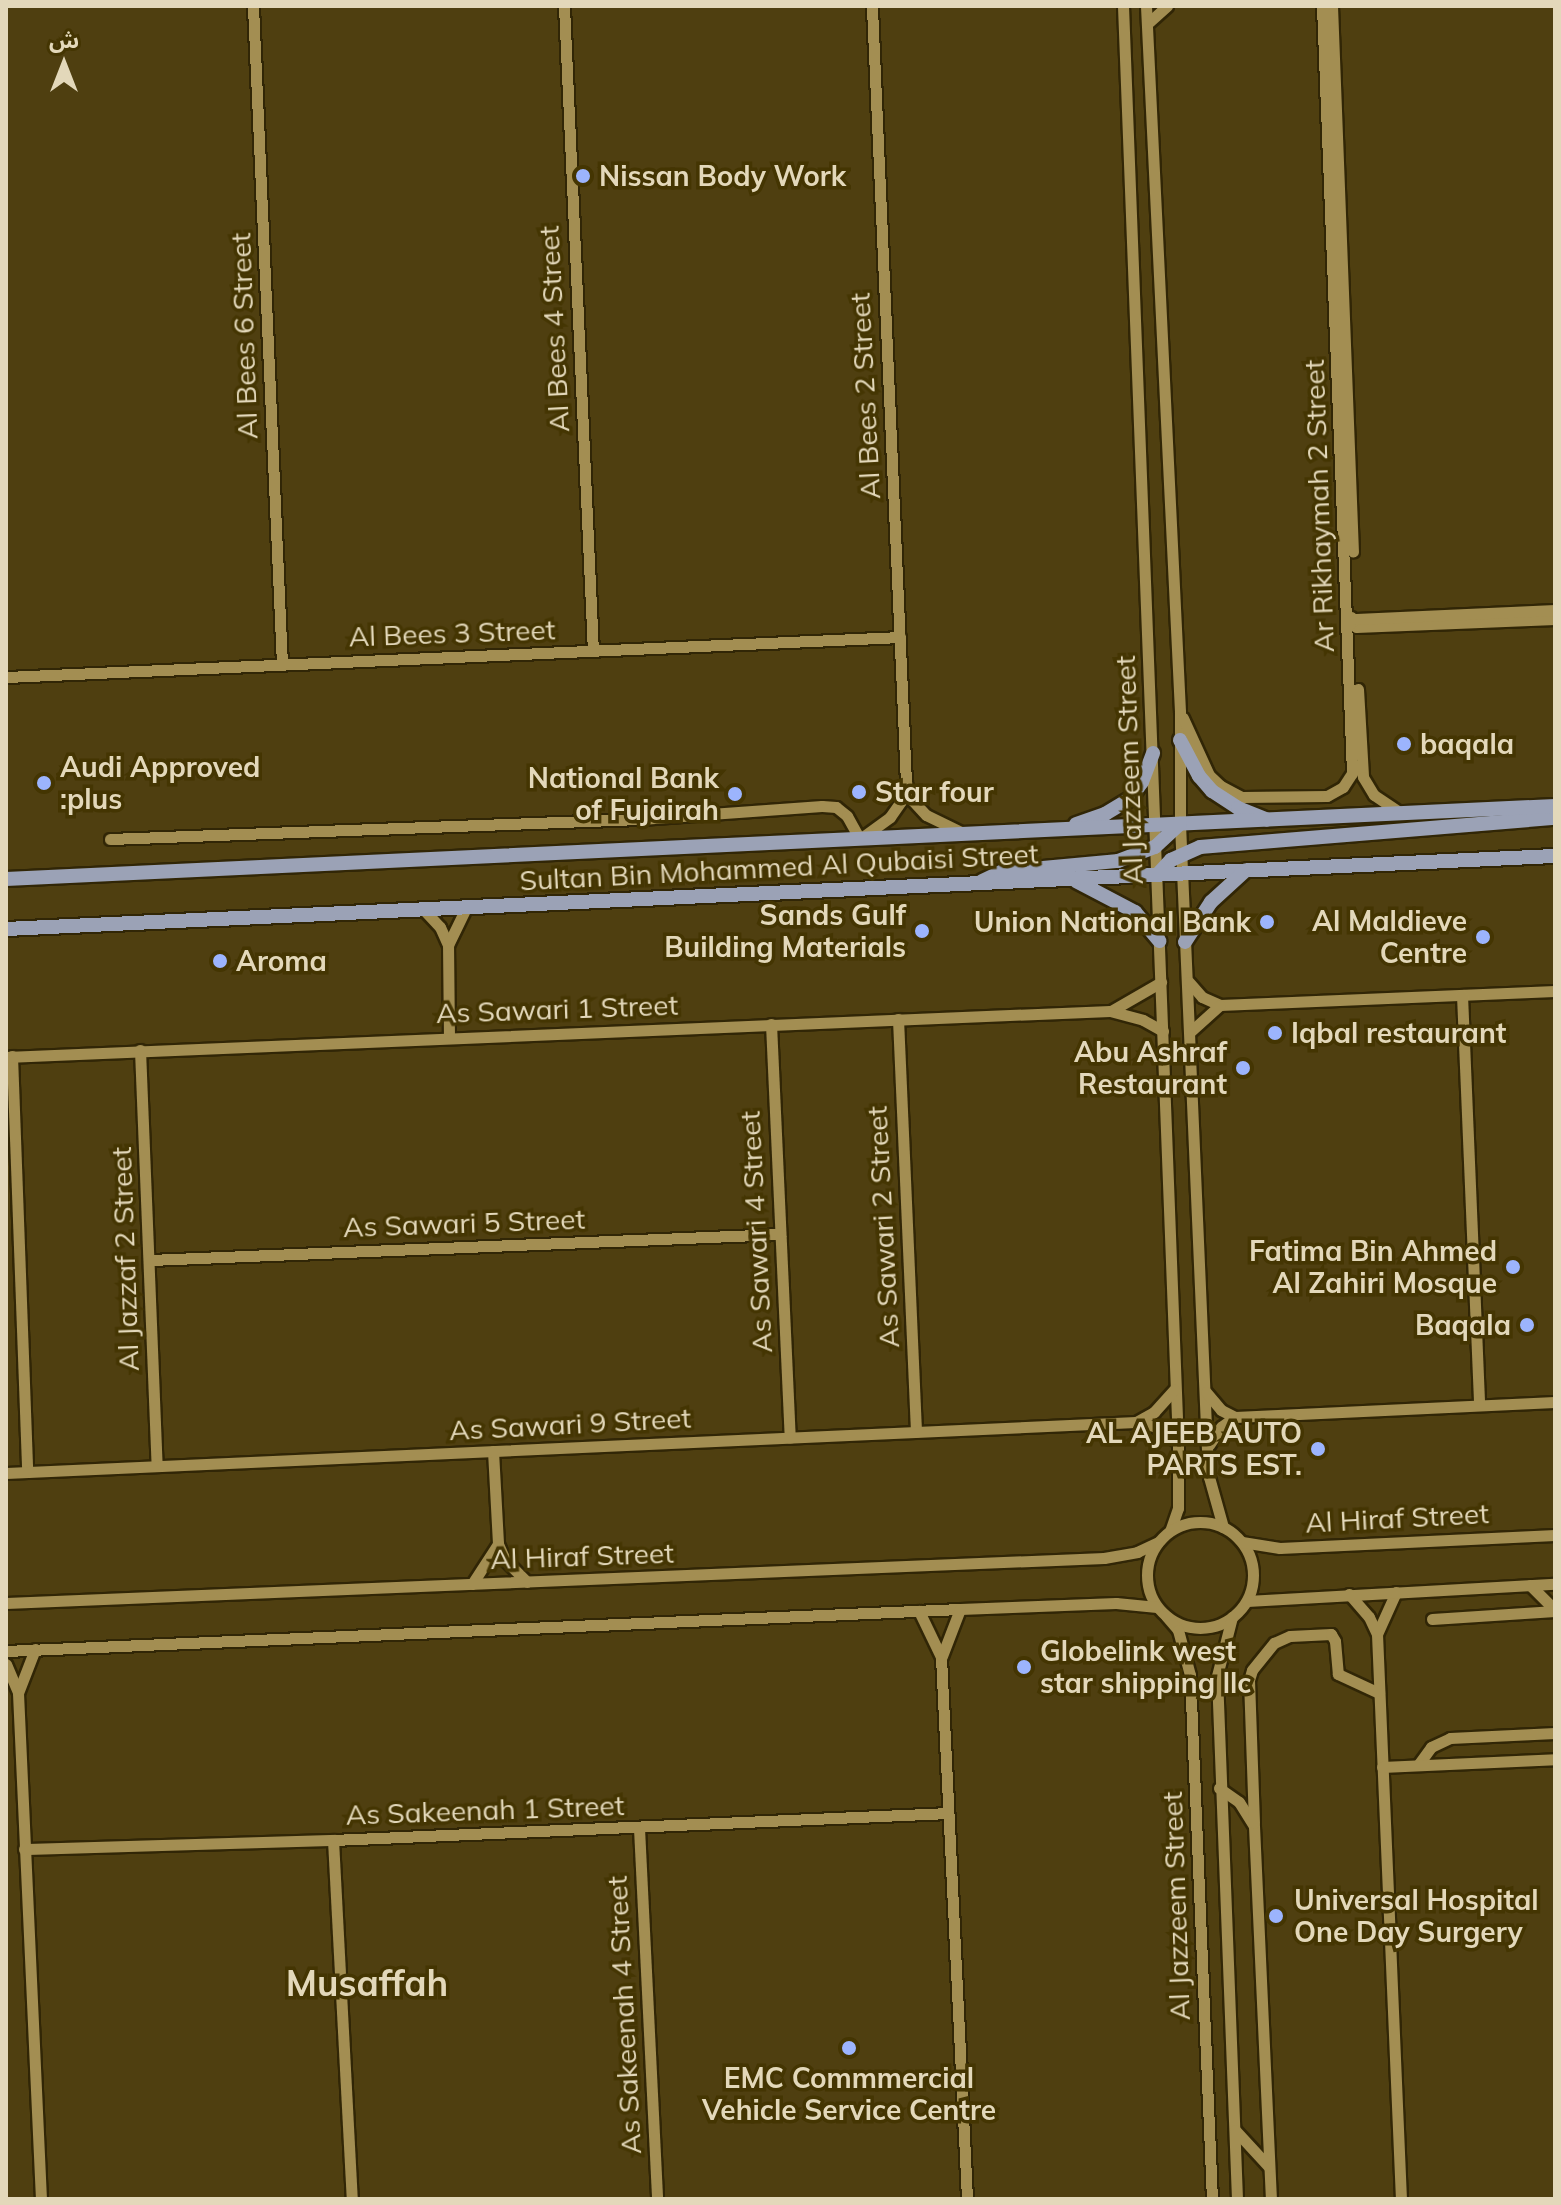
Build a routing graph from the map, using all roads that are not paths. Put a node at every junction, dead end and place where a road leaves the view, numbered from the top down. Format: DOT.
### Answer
graph roads {
  1 [pos="253,6"];
  2 [pos="564,6"];
  3 [pos="872,6"];
  4 [pos="1123,6"];
  5 [pos="1146,6"];
  6 [pos="1167,6"];
  7 [pos="1322,6"];
  8 [pos="1332,6"];
  9 [pos="1147,24"];
  10 [pos="1555,610"];
  11 [pos="1555,619"];
  12 [pos="1353,623"];
  13 [pos="900,637"];
  14 [pos="593,651"];
  15 [pos="282,664"];
  16 [pos="6,677"];
  17 [pos="1180,712"];
  18 [pos="1180,740"];
  19 [pos="1153,753"];
  20 [pos="906,783"];
  21 [pos="1555,806"];
  22 [pos="1402,813"];
  23 [pos="1555,818"];
  24 [pos="1271,822"];
  25 [pos="1180,824"];
  26 [pos="1154,825"];
  27 [pos="1059,830"];
  28 [pos="967,834"];
  29 [pos="110,839"];
  30 [pos="860,839"];
  31 [pos="1155,847"];
  32 [pos="1181,854"];
  33 [pos="1555,856"];
  34 [pos="1246,870"];
  35 [pos="1182,872"];
  36 [pos="9,875"];
  37 [pos="1157,875"];
  38 [pos="1072,879"];
  39 [pos="976,884"];
  40 [pos="466,908"];
  41 [pos="424,910"];
  42 [pos="6,929"];
  43 [pos="1159,941"];
  44 [pos="1185,942"];
  45 [pos="448,945"];
  46 [pos="1161,982"];
  47 [pos="1189,982"];
  48 [pos="1555,991"];
  49 [pos="1462,995"];
  50 [pos="1220,1005"];
  51 [pos="1110,1011"];
  52 [pos="898,1019"];
  53 [pos="771,1024"];
  54 [pos="1163,1031"];
  55 [pos="1190,1032"];
  56 [pos="449,1038"];
  57 [pos="140,1050"];
  58 [pos="9,1056"];
  59 [pos="780,1234"];
  60 [pos="150,1260"];
  61 [pos="1175,1389"];
  62 [pos="1206,1391"];
  63 [pos="1555,1402"];
  64 [pos="1479,1405"];
  65 [pos="1235,1417"];
  66 [pos="1136,1422"];
  67 [pos="916,1432"];
  68 [pos="790,1438"];
  69 [pos="1178,1442"];
  70 [pos="1207,1449"];
  71 [pos="493,1451"];
  72 [pos="157,1466"];
  73 [pos="27,1472"];
  74 [pos="6,1473"];
  75 [pos="1223,1527"];
  76 [pos="1170,1531"];
  77 [pos="1555,1535"];
  78 [pos="1158,1542"];
  79 [pos="1242,1542"];
  80 [pos="498,1544"];
  81 [pos="527,1582"];
  82 [pos="472,1584"];
  83 [pos="1555,1584"];
  84 [pos="1530,1585"];
  85 [pos="1396,1592"];
  86 [pos="1349,1594"];
  87 [pos="1247,1601"];
  88 [pos="6,1603"];
  89 [pos="960,1609"];
  90 [pos="919,1611"];
  91 [pos="1555,1611"];
  92 [pos="1162,1612"];
  93 [pos="1232,1617"];
  94 [pos="1432,1619"];
  95 [pos="1377,1634"];
  96 [pos="35,1649"];
  97 [pos="6,1651"];
  98 [pos="941,1657"];
  99 [pos="6,1664"];
  100 [pos="18,1693"];
  101 [pos="1379,1693"];
  102 [pos="1555,1733"];
  103 [pos="1555,1759"];
  104 [pos="1418,1765"];
  105 [pos="1382,1767"];
  106 [pos="1219,1788"];
  107 [pos="1253,1794"];
  108 [pos="1232,1796"];
  109 [pos="948,1813"];
  110 [pos="1254,1826"];
  111 [pos="639,1828"];
  112 [pos="333,1840"];
  113 [pos="24,1849"];
  114 [pos="1235,2130"];
  115 [pos="1269,2167"];
  116 [pos="41,2199"];
  117 [pos="352,2199"];
  118 [pos="657,2199"];
  119 [pos="967,2199"];
  120 [pos="1212,2199"];
  121 [pos="1237,2199"];
  122 [pos="1271,2199"];
  123 [pos="1401,2199"];
  1 -- 15 [label="street, Al Bees 6 Street"];
  2 -- 14 [label="street, Al Bees 4 Street"];
  3 -- 13 [label="street, Al Bees 2 Street"];
  4 -- 19 [label="street, Al Jazzeem Street"];
  5 -- 9 [label="street, Al Jazzeem Street"];
  6 -- 9 [label="street"];
  7 -- 12 [label="street, Ar Rikhaymah 2 Street"];
  8 -- 12 [label="street, Ar Rikhaymah 2 Street"];
  9 -- 17 [label="street, Al Jazzeem Street"];
  10 -- 12 [label="street"];
  11 -- 12 [label="street"];
  12 -- 17 [label="street, Ar Rikhaymah 2 Street"];
  12 -- 22 [label="street, Ar Rikhaymah 2 Street"];
  13 -- 14 [label="street, Al Bees 3 Street"];
  13 -- 20 [label="street, Al Bees 2 Street"];
  14 -- 15 [label="street, Al Bees 3 Street"];
  15 -- 16 [label="street, Al Bees 3 Street"];
  17 -- 18 [label="street, Al Jazzeem Street"];
  18 -- 24 [label="main road"];
  18 -- 25 [label="street, Al Jazzeem Street"];
  19 -- 26 [label="street, Al Jazzeem Street"];
  19 -- 27 [label="main road"];
  20 -- 28 [label="street"];
  20 -- 30 [label="street"];
  21 -- 22 [label="main road, Sultan Bin Mohammed Al Qubaisi Street"];
  22 -- 24 [label="main road, Sultan Bin Mohammed Al Qubaisi Street"];
  23 -- 32 [label="main road"];
  24 -- 25 [label="main road, Sultan Bin Mohammed Al Qubaisi Street"];
  25 -- 26 [label="main road, Sultan Bin Mohammed Al Qubaisi Street"];
  25 -- 31 [label="main road"];
  25 -- 32 [label="street, Al Jazzeem Street"];
  26 -- 27 [label="main road, Sultan Bin Mohammed Al Qubaisi Street"];
  26 -- 31 [label="street, Al Jazzeem Street"];
  27 -- 28 [label="main road, Sultan Bin Mohammed Al Qubaisi Street"];
  28 -- 30 [label="main road, Sultan Bin Mohammed Al Qubaisi Street"];
  29 -- 30 [label="street"];
  30 -- 36 [label="main road, Sultan Bin Mohammed Al Qubaisi Street"];
  31 -- 37 [label="street, Al Jazzeem Street"];
  31 -- 39 [label="main road"];
  32 -- 35 [label="street, Al Jazzeem Street"];
  32 -- 37 [label="main road"];
  33 -- 34 [label="main road, Sultan Bin Mohammed Al Qubaisi Street"];
  34 -- 35 [label="main road, Sultan Bin Mohammed Al Qubaisi Street"];
  34 -- 44 [label="main road"];
  35 -- 37 [label="main road, Sultan Bin Mohammed Al Qubaisi Street"];
  35 -- 44 [label="street, Al Jazzeem Street"];
  37 -- 38 [label="main road, Sultan Bin Mohammed Al Qubaisi Street"];
  37 -- 43 [label="street, Al Jazzeem Street"];
  38 -- 39 [label="main road, Sultan Bin Mohammed Al Qubaisi Street"];
  38 -- 43 [label="main road"];
  39 -- 40 [label="main road, Sultan Bin Mohammed Al Qubaisi Street"];
  40 -- 41 [label="main road, Sultan Bin Mohammed Al Qubaisi Street"];
  40 -- 45 [label="street"];
  41 -- 42 [label="main road, Sultan Bin Mohammed Al Qubaisi Street"];
  41 -- 45 [label="street"];
  43 -- 46 [label="street, Al Jazzeem Street"];
  44 -- 47 [label="street, Al Jazzeem Street"];
  45 -- 56 [label="street"];
  46 -- 51 [label="street, As Sawari 1 Street"];
  46 -- 54 [label="street, Al Jazzeem Street"];
  47 -- 50 [label="street"];
  47 -- 55 [label="street, Al Jazzeem Street"];
  48 -- 49 [label="street"];
  49 -- 50 [label="street"];
  49 -- 64 [label="street"];
  50 -- 55 [label="street"];
  51 -- 52 [label="street, As Sawari 1 Street"];
  51 -- 54 [label="street, As Sawari 1 Street"];
  52 -- 53 [label="street, As Sawari 1 Street"];
  52 -- 67 [label="street, As Sawari 2 Street"];
  53 -- 56 [label="street, As Sawari 1 Street"];
  53 -- 59 [label="street, As Sawari 4 Street"];
  54 -- 61 [label="street, Al Jazzeem Street"];
  55 -- 62 [label="street, Al Jazzeem Street"];
  56 -- 57 [label="street, As Sawari 1 Street"];
  57 -- 58 [label="street, As Sawari 1 Street"];
  57 -- 60 [label="street, Al Jazzaf 2 Street"];
  58 -- 73 [label="street"];
  59 -- 60 [label="street, As Sawari 5 Street"];
  59 -- 68 [label="street, As Sawari 4 Street"];
  60 -- 72 [label="street, Al Jazzaf 2 Street"];
  61 -- 66 [label="street"];
  61 -- 69 [label="street, Al Jazzeem Street"];
  62 -- 65 [label="street"];
  62 -- 70 [label="street, Al Jazzeem Street"];
  63 -- 64 [label="street"];
  64 -- 65 [label="street"];
  65 -- 70 [label="street"];
  66 -- 67 [label="street, As Sawari 9 Street"];
  66 -- 69 [label="street, As Sawari 9 Street"];
  67 -- 68 [label="street, As Sawari 9 Street"];
  68 -- 71 [label="street, As Sawari 9 Street"];
  69 -- 76 [label="street, Al Jazzeem Street"];
  70 -- 75 [label="street, Al Jazzeem Street"];
  71 -- 72 [label="street, As Sawari 9 Street"];
  71 -- 80 [label="street"];
  72 -- 73 [label="street, As Sawari 9 Street"];
  73 -- 74 [label="street, As Sawari 9 Street"];
  75 -- 76 [label="street"];
  75 -- 79 [label="street"];
  76 -- 78 [label="street"];
  77 -- 79 [label="street, Al Hiraf Street"];
  78 -- 81 [label="street, Al Hiraf Street"];
  78 -- 92 [label="street"];
  79 -- 87 [label="street"];
  80 -- 81 [label="street"];
  80 -- 82 [label="street"];
  81 -- 82 [label="street, Al Hiraf Street"];
  82 -- 88 [label="street, Al Hiraf Street"];
  83 -- 84 [label="street"];
  84 -- 85 [label="street"];
  84 -- 91 [label="street"];
  85 -- 86 [label="street"];
  85 -- 95 [label="street"];
  86 -- 87 [label="street"];
  86 -- 95 [label="street"];
  87 -- 93 [label="street"];
  89 -- 90 [label="street"];
  89 -- 92 [label="street"];
  89 -- 98 [label="street"];
  90 -- 96 [label="street"];
  90 -- 98 [label="street"];
  91 -- 94 [label="street"];
  92 -- 93 [label="street"];
  92 -- 120 [label="street, Al Jazzeem Street"];
  93 -- 106 [label="street, Al Jazzeem Street"];
  95 -- 101 [label="street"];
  96 -- 97 [label="street"];
  96 -- 100 [label="street"];
  98 -- 109 [label="street"];
  99 -- 100 [label="street"];
  100 -- 113 [label="street"];
  101 -- 105 [label="street"];
  101 -- 107 [label="street"];
  102 -- 104 [label="street"];
  103 -- 104 [label="street"];
  104 -- 105 [label="street"];
  105 -- 123 [label="street"];
  106 -- 108 [label="street"];
  106 -- 114 [label="street, Al Jazzeem Street"];
  107 -- 108 [label="street"];
  107 -- 110 [label="street"];
  108 -- 110 [label="street"];
  109 -- 111 [label="street, As Sakeenah 1 Street"];
  109 -- 119 [label="street"];
  110 -- 115 [label="street"];
  111 -- 112 [label="street, As Sakeenah 1 Street"];
  111 -- 118 [label="street, As Sakeenah 4 Street"];
  112 -- 113 [label="street, As Sakeenah 1 Street"];
  112 -- 117 [label="street"];
  113 -- 116 [label="street"];
  114 -- 115 [label="street"];
  114 -- 121 [label="street, Al Jazzeem Street"];
  115 -- 122 [label="street"];
}
